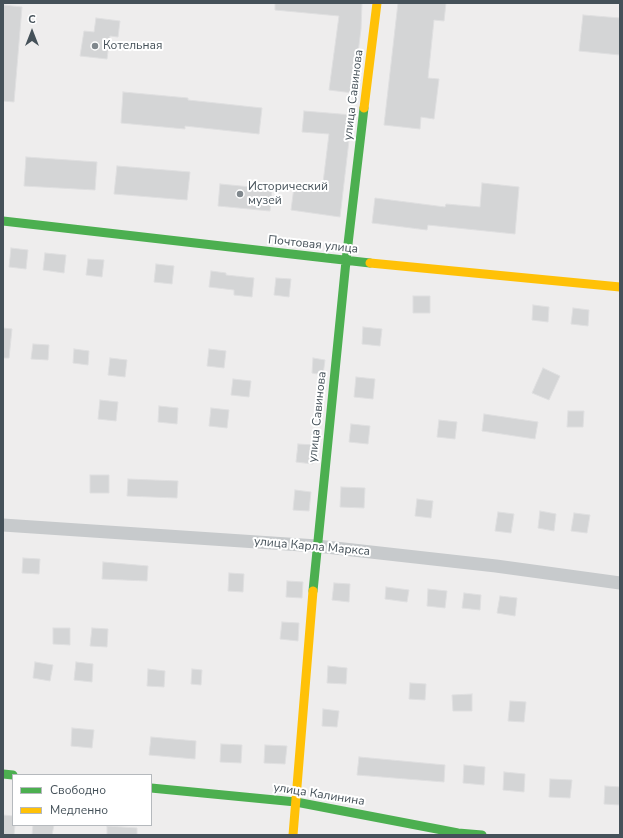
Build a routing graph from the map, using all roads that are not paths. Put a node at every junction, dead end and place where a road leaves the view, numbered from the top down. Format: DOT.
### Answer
graph roads {
  1 [pos="377,3"];
  2 [pos="3,222"];
  3 [pos="346,261"];
  4 [pos="620,287"];
  5 [pos="3,525"];
  6 [pos="317,546"];
  7 [pos="620,583"];
  8 [pos="152,788"];
  9 [pos="296,802"];
  10 [pos="459,834"];
  11 [pos="293,835"];
  12 [pos="482,835"];
  1 -- 3 [label="street, улица Савинова"];
  2 -- 3 [label="street, Почтовая улица"];
  3 -- 4 [label="street, Почтовая улица"];
  3 -- 6 [label="street, улица Савинова"];
  5 -- 6 [label="street, улица Карла Маркса"];
  6 -- 7 [label="street, улица Карла Маркса"];
  6 -- 9 [label="street, улица Савинова"];
  8 -- 9 [label="street, улица Калинина"];
  9 -- 10 [label="street, улица Калинина"];
  9 -- 11 [label="street, улица Савинова"];
  10 -- 12 [label="street, улица Калинина"];
}
